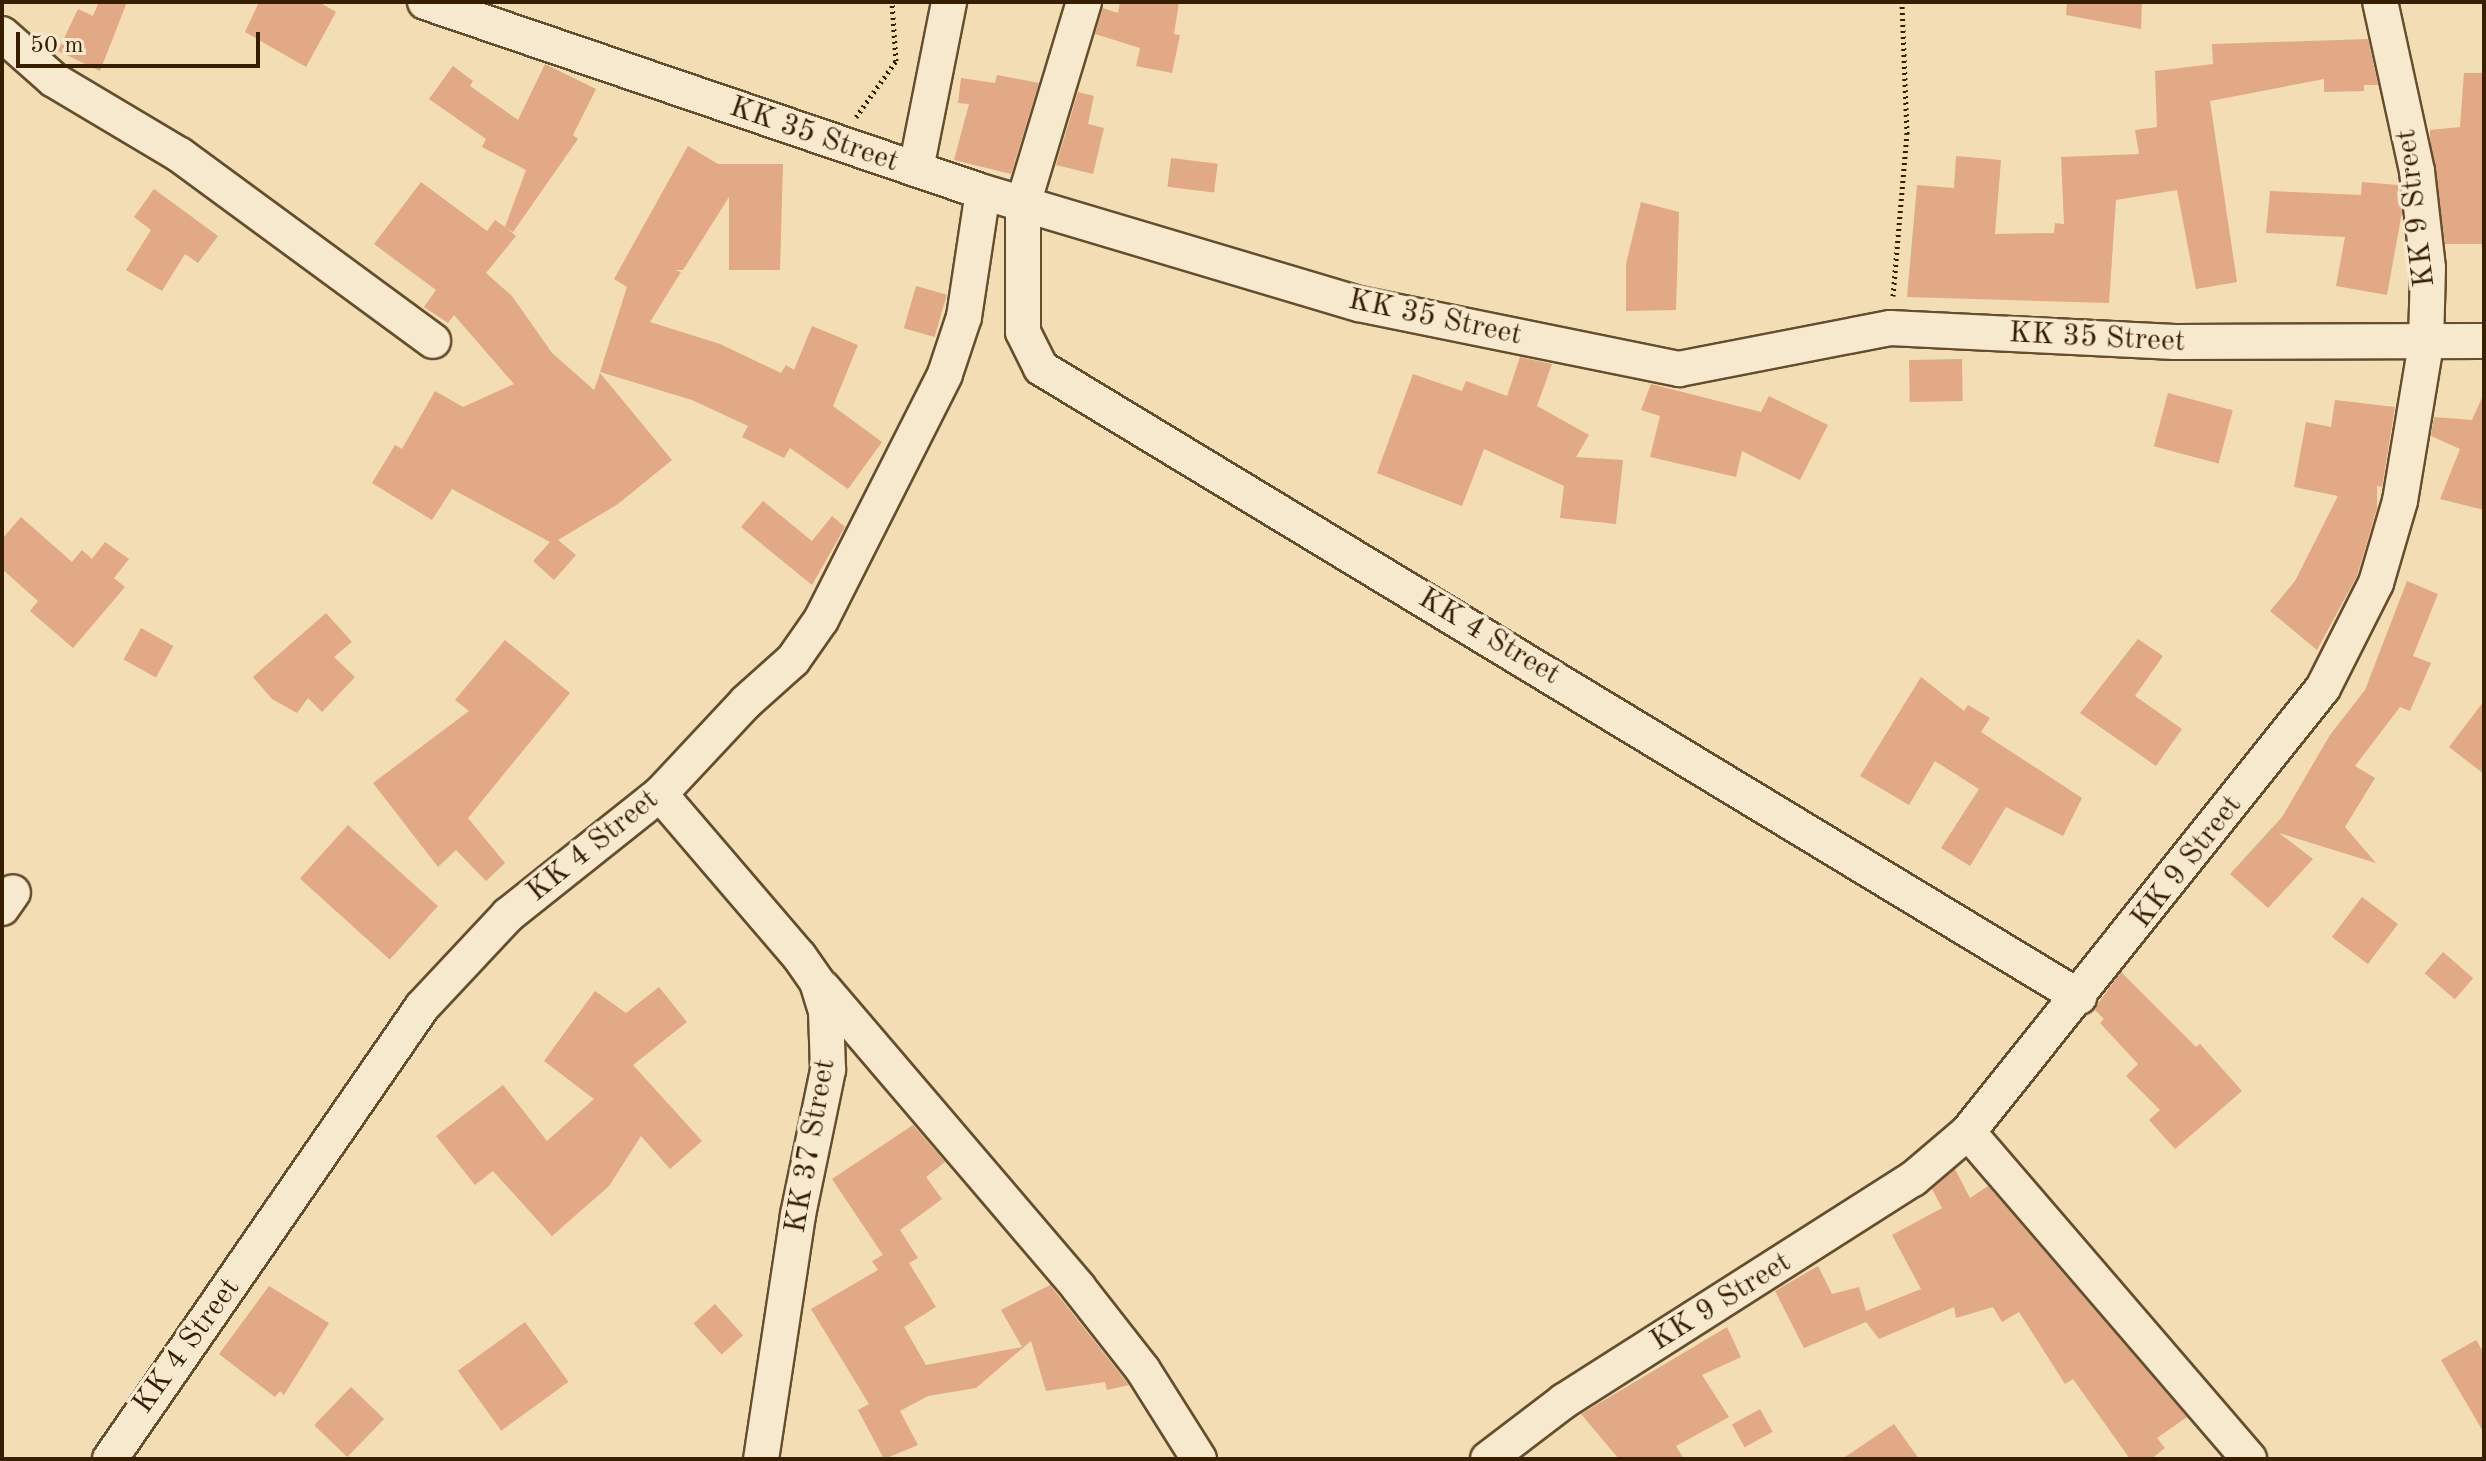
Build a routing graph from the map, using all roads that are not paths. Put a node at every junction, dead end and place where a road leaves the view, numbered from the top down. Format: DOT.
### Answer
graph roads {
  1 [pos="425,2"];
  2 [pos="949,2"];
  3 [pos="1084,2"];
  4 [pos="2380,2"];
  5 [pos="2,34"];
  6 [pos="916,169"];
  7 [pos="983,192"];
  8 [pos="1023,204"];
  9 [pos="433,341"];
  10 [pos="2484,341"];
  11 [pos="2426,344"];
  12 [pos="660,794"];
  13 [pos="817,982"];
  14 [pos="2079,997"];
  15 [pos="1968,1132"];
  16 [pos="1507,1454"];
  17 [pos="110,1459"];
  18 [pos="761,1459"];
  19 [pos="1199,1459"];
  20 [pos="2249,1459"];
  1 -- 6 [label="street, KK 35 Street"];
  2 -- 6 [label="street"];
  3 -- 8 [label="street, KK 4 Street"];
  4 -- 11 [label="street, KK 9 Street"];
  5 -- 9 [label="street"];
  6 -- 7 [label="street, KK 35 Street"];
  7 -- 8 [label="street, KK 35 Street"];
  7 -- 12 [label="street, KK 4 Street"];
  8 -- 11 [label="street, KK 35 Street"];
  8 -- 14 [label="street, KK 4 Street"];
  10 -- 11 [label="street, KK 35 Street"];
  11 -- 14 [label="street, KK 9 Street"];
  12 -- 13 [label="street, KK 37 Street"];
  12 -- 17 [label="street, KK 4 Street"];
  13 -- 18 [label="street, KK 37 Street"];
  13 -- 19 [label="street"];
  14 -- 15 [label="street, KK 9 Street"];
  15 -- 16 [label="street, KK 9 Street"];
  15 -- 20 [label="street"];
}
